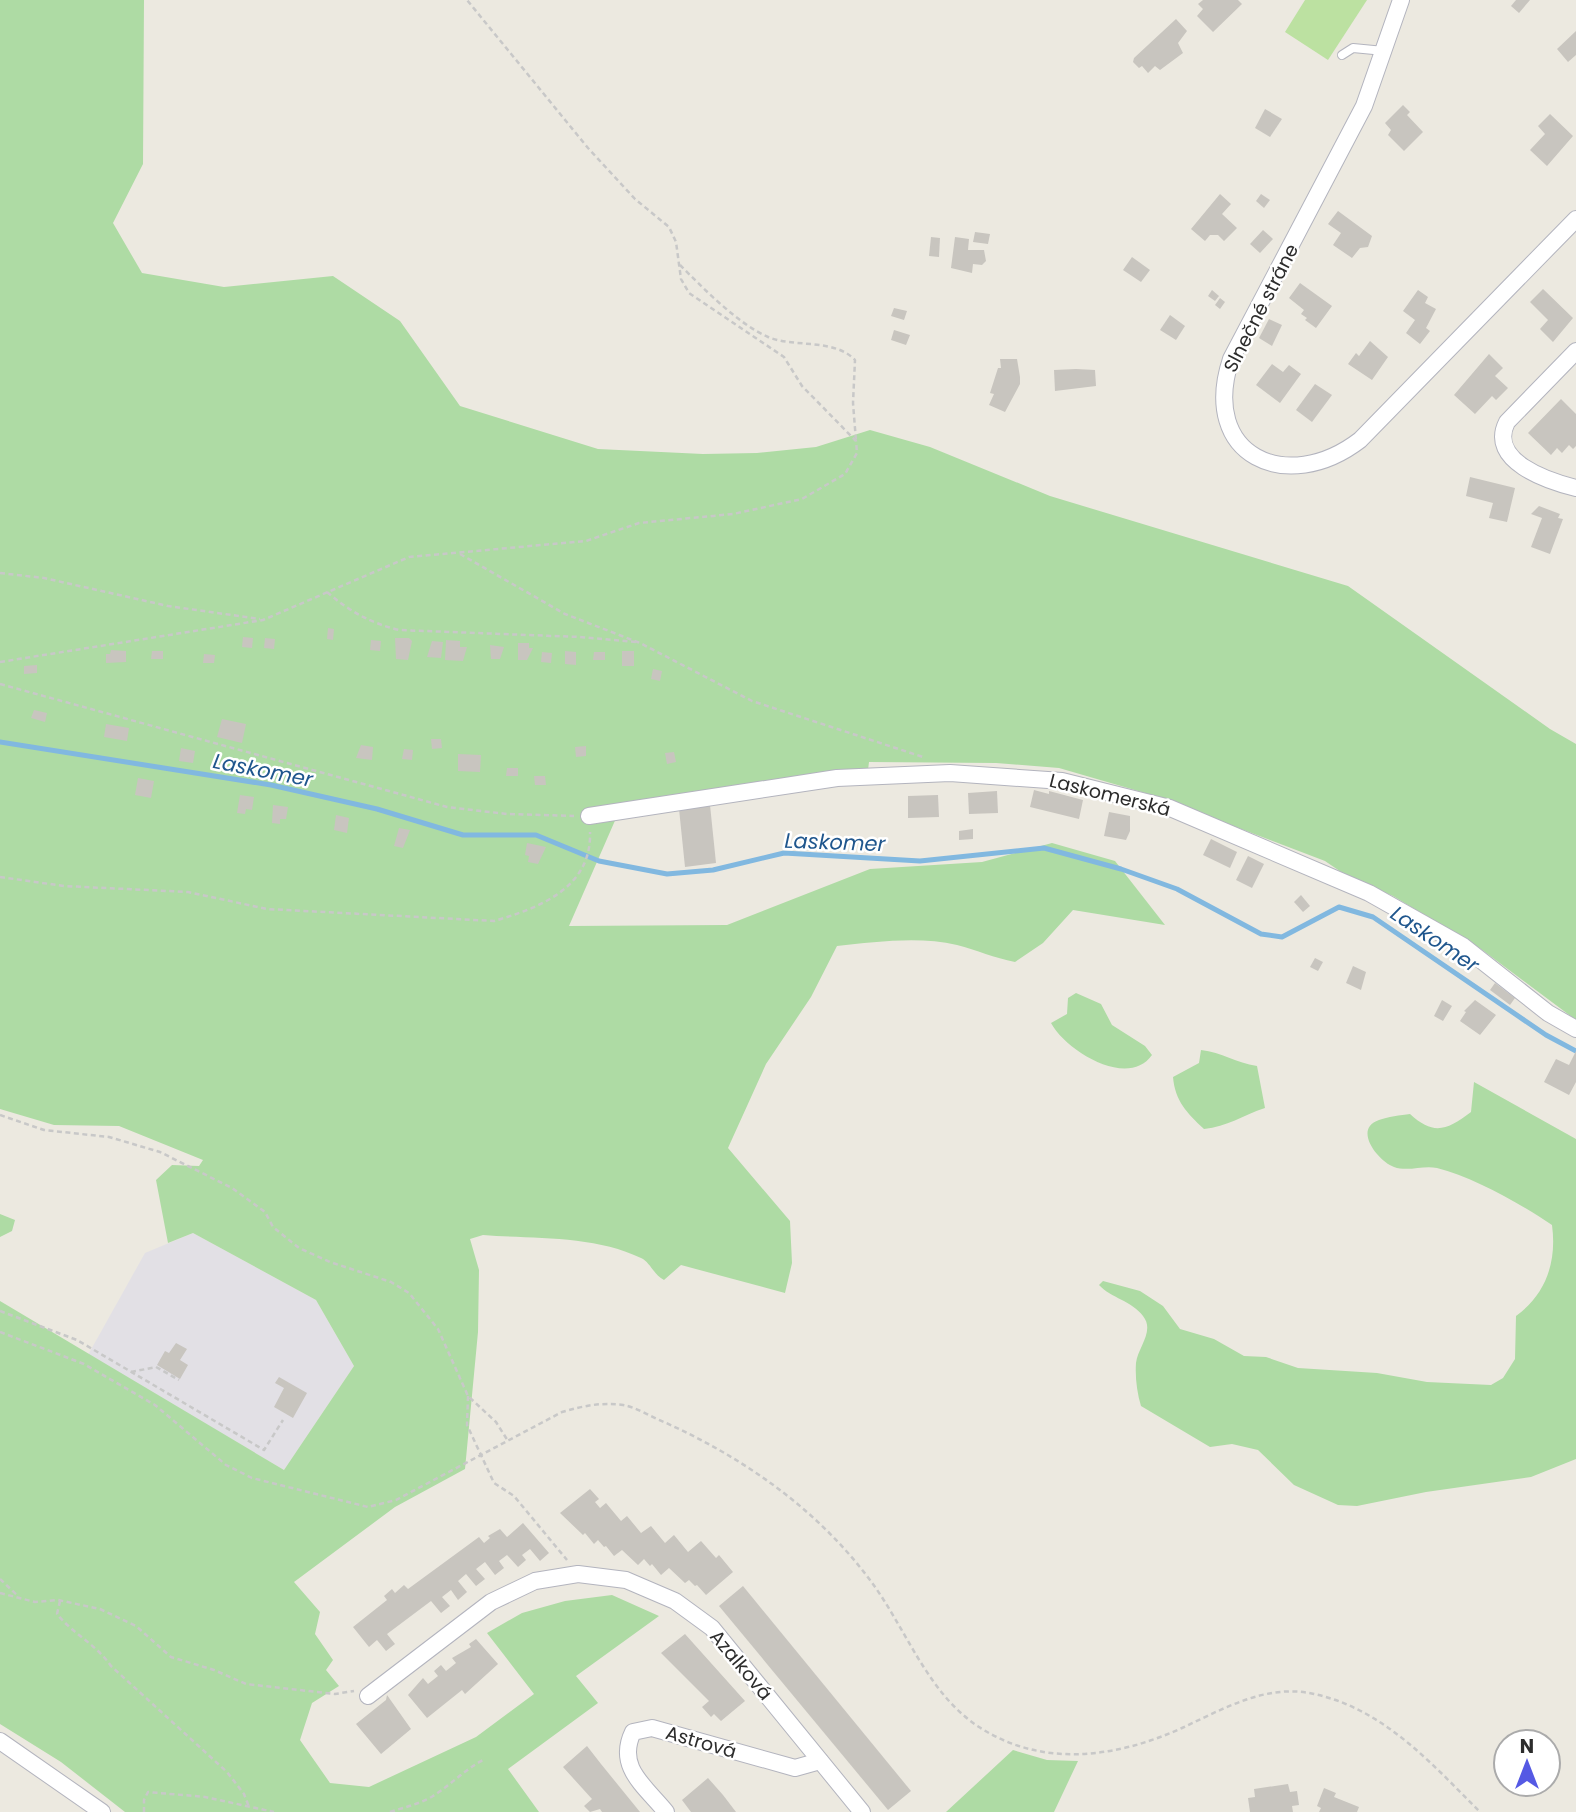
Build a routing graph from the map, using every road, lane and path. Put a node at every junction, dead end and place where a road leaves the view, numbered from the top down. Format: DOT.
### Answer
graph roads {
  1 [pos="467,0"];
  2 [pos="1401,0"];
  3 [pos="1384,51"];
  4 [pos="1342,55"];
  5 [pos="1576,219"];
  6 [pos="679,263"];
  7 [pos="1576,351"];
  8 [pos="856,440"];
  9 [pos="1576,488"];
  10 [pos="458,553"];
  11 [pos="0,573"];
  12 [pos="327,592"];
  13 [pos="263,620"];
  14 [pos="640,643"];
  15 [pos="0,662"];
  16 [pos="0,684"];
  17 [pos="950,773"];
  18 [pos="589,816"];
  19 [pos="590,839"];
  20 [pos="0,877"];
  21 [pos="1576,1029"];
  22 [pos="0,1115"];
  23 [pos="0,1311"];
  24 [pos="0,1332"];
  25 [pos="131,1372"];
  26 [pos="178,1380"];
  27 [pos="468,1396"];
  28 [pos="283,1420"];
  29 [pos="508,1441"];
  30 [pos="481,1457"];
  31 [pos="578,1574"];
  32 [pos="0,1579"];
  33 [pos="0,1593"];
  34 [pos="20,1598"];
  35 [pos="60,1601"];
  36 [pos="368,1696"];
  37 [pos="0,1741"];
  38 [pos="485,1759"];
  39 [pos="820,1760"];
  40 [pos="249,1807"];
  41 [pos="102,1812"];
  42 [pos="144,1812"];
  43 [pos="274,1812"];
  44 [pos="390,1812"];
  45 [pos="666,1812"];
  46 [pos="862,1812"];
  47 [pos="1480,1812"];
  1 -- 6 [label="path"];
  2 -- 3 [label="street, Slnečné stráne"];
  3 -- 4 [label="lane"];
  3 -- 5 [label="street, Slnečné stráne"];
  6 -- 8 [label="path"];
  6 -- 8 [label="path"];
  7 -- 9 [label="street"];
  8 -- 10 [label="path"];
  10 -- 12 [label="path"];
  10 -- 14 [label="path"];
  11 -- 13 [label="path"];
  12 -- 13 [label="path"];
  12 -- 14 [label="path"];
  13 -- 15 [label="path"];
  14 -- 17 [label="path"];
  16 -- 18 [label="path"];
  17 -- 18 [label="street, Laskomerská"];
  17 -- 21 [label="street, Laskomerská"];
  19 -- 20 [label="path"];
  22 -- 27 [label="path"];
  23 -- 25 [label="path"];
  24 -- 30 [label="path"];
  25 -- 26 [label="path"];
  25 -- 28 [label="path"];
  27 -- 29 [label="path"];
  27 -- 30 [label="path"];
  29 -- 30 [label="path"];
  29 -- 47 [label="path"];
  30 -- 31 [label="path"];
  31 -- 36 [label="street, Azalková"];
  31 -- 39 [label="street, Azalková"];
  32 -- 34 [label="path"];
  33 -- 34 [label="path"];
  34 -- 35 [label="path"];
  35 -- 36 [label="path"];
  35 -- 40 [label="path"];
  37 -- 41 [label="street"];
  38 -- 44 [label="path"];
  39 -- 45 [label="street, Astrová"];
  39 -- 46 [label="street, Azalková"];
  40 -- 42 [label="path"];
  40 -- 43 [label="path"];
}
